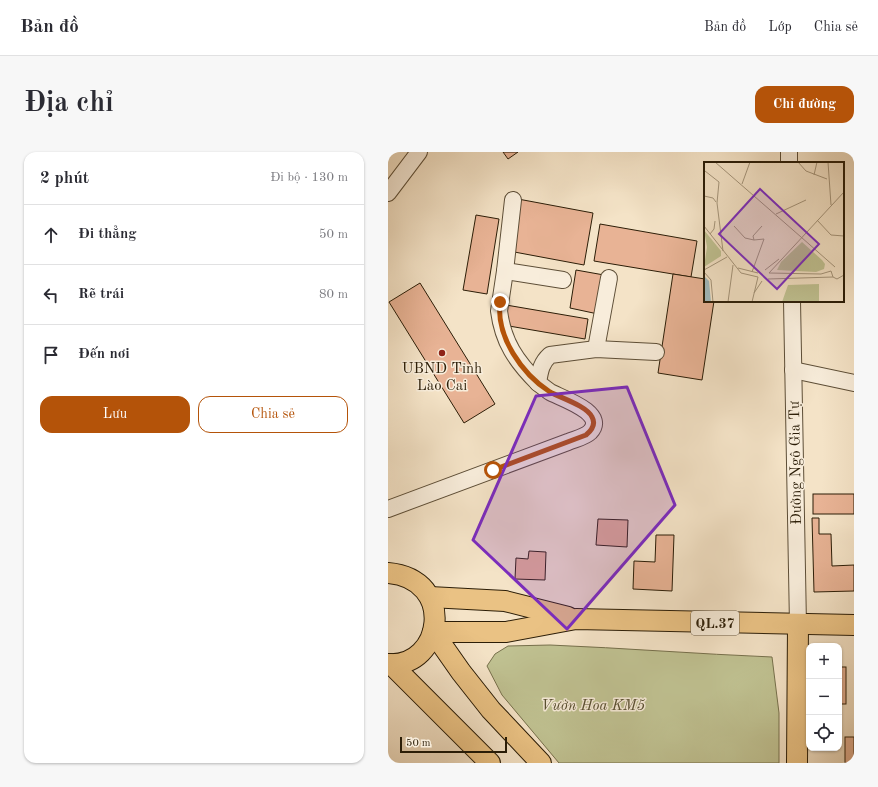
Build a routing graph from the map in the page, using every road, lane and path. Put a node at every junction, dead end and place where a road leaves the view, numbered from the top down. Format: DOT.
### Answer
graph roads {
  1 [pos="420,152"];
  2 [pos="388,193"];
  3 [pos="513,200"];
  4 [pos="505,271"];
  5 [pos="609,278"];
  6 [pos="563,280"];
  7 [pos="792,302"];
  8 [pos="596,349"];
  9 [pos="656,352"];
  10 [pos="793,370"];
  11 [pos="538,383"];
  12 [pos="854,383"];
  13 [pos="388,509"];
  14 [pos="388,573"];
  15 [pos="430,597"];
  16 [pos="576,619"];
  17 [pos="798,625"];
  18 [pos="854,625"];
  19 [pos="433,632"];
  20 [pos="389,664"];
  21 [pos="490,763"];
  22 [pos="541,763"];
  23 [pos="797,763"];
  1 -- 2 [label="street"];
  3 -- 4 [label="street"];
  4 -- 6 [label="street"];
  4 -- 11 [label="street"];
  5 -- 8 [label="street"];
  7 -- 10 [label="street, Đường Ngô Gia Tự"];
  8 -- 9 [label="street"];
  8 -- 11 [label="street"];
  10 -- 12 [label="street"];
  10 -- 17 [label="street, Đường Ngô Gia Tự"];
  11 -- 13 [label="street"];
  14 -- 15 [label="main road"];
  15 -- 16 [label="main road, QL.37"];
  15 -- 19 [label="main road"];
  16 -- 17 [label="main road, QL.37"];
  16 -- 19 [label="main road, QL.37"];
  17 -- 18 [label="main road, QL.37"];
  17 -- 23 [label="main road"];
  19 -- 20 [label="main road"];
  19 -- 22 [label="main road"];
  20 -- 21 [label="main road"];
}
